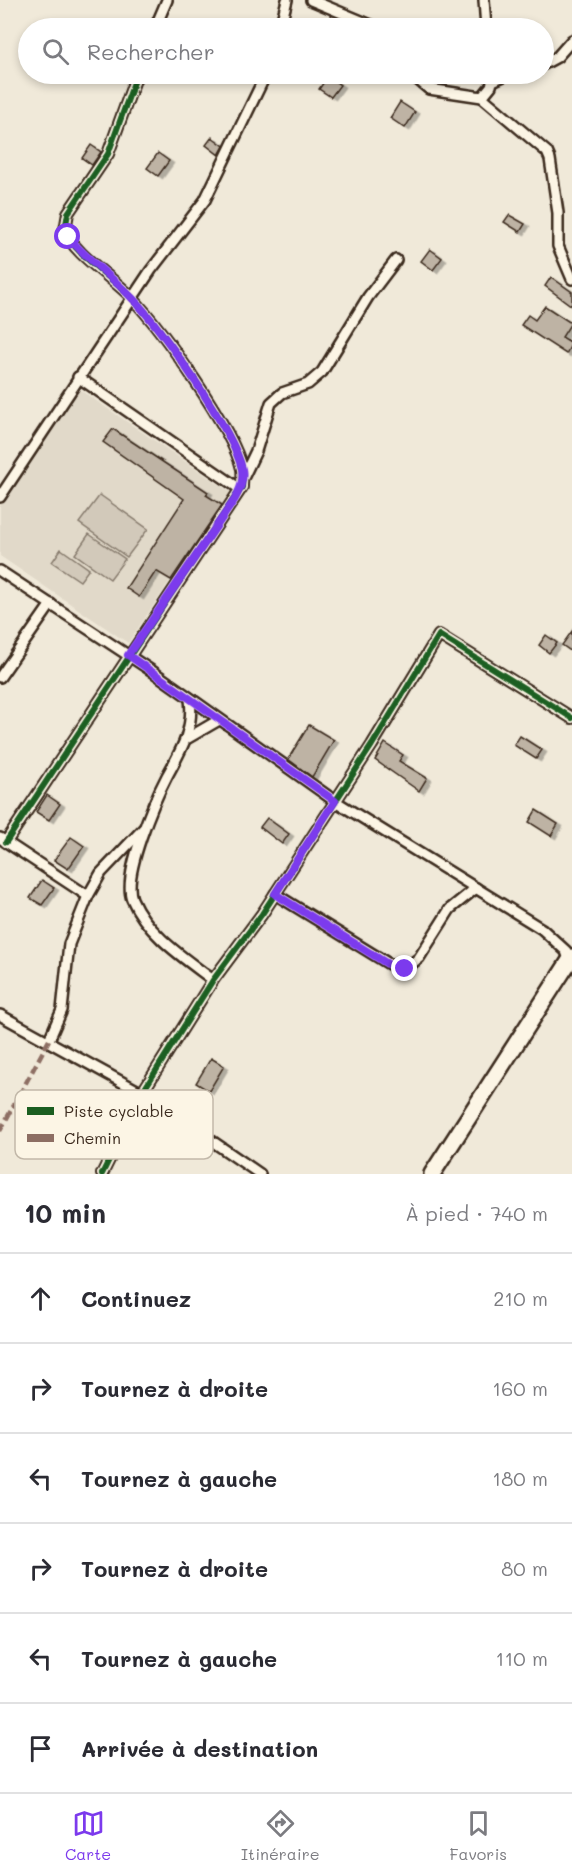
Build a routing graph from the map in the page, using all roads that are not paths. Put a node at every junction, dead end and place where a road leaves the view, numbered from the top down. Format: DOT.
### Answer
graph roads {
  1 [pos="167,0"];
  2 [pos="286,0"];
  3 [pos="311,0"];
  4 [pos="484,0"];
  5 [pos="159,18"];
  6 [pos="282,18"];
  7 [pos="354,18"];
  8 [pos="485,18"];
  9 [pos="572,40"];
  10 [pos="567,52"];
  11 [pos="133,84"];
  12 [pos="261,84"];
  13 [pos="423,84"];
  14 [pos="490,84"];
  15 [pos="483,97"];
  16 [pos="396,260"];
  17 [pos="572,279"];
  18 [pos="133,298"];
  19 [pos="78,377"];
  20 [pos="243,478"];
  21 [pos="240,489"];
  22 [pos="0,497"];
  23 [pos="0,571"];
  24 [pos="51,604"];
  25 [pos="128,655"];
  26 [pos="0,677"];
  27 [pos="189,699"];
  28 [pos="572,718"];
  29 [pos="219,720"];
  30 [pos="188,738"];
  31 [pos="335,801"];
  32 [pos="145,827"];
  33 [pos="3,840"];
  34 [pos="476,888"];
  35 [pos="275,894"];
  36 [pos="88,896"];
  37 [pos="571,961"];
  38 [pos="213,980"];
  39 [pos="0,1015"];
  40 [pos="49,1040"];
  41 [pos="137,1090"];
  42 [pos="144,1090"];
  43 [pos="213,1142"];
  44 [pos="109,1159"];
  45 [pos="102,1174"];
  46 [pos="260,1174"];
  47 [pos="432,1174"];
  1 -- 5 [label="street"];
  2 -- 6 [label="street"];
  3 -- 7 [label="street"];
  4 -- 8 [label="street"];
  9 -- 10 [label="street"];
  11 -- 18 [label="street"];
  12 -- 18 [label="street"];
  13 -- 15 [label="street"];
  14 -- 15 [label="street"];
  15 -- 17 [label="street"];
  16 -- 20 [label="street"];
  18 -- 19 [label="street"];
  18 -- 20 [label="street"];
  19 -- 21 [label="street"];
  19 -- 22 [label="street"];
  20 -- 21 [label="street"];
  21 -- 25 [label="street"];
  23 -- 24 [label="street"];
  24 -- 25 [label="street"];
  24 -- 26 [label="street"];
  25 -- 27 [label="street"];
  25 -- 33 [label="street"];
  27 -- 29 [label="street"];
  27 -- 30 [label="street"];
  28 -- 31 [label="street"];
  29 -- 30 [label="street"];
  29 -- 31 [label="street"];
  30 -- 32 [label="street"];
  31 -- 34 [label="street"];
  31 -- 35 [label="street"];
  32 -- 36 [label="street"];
  32 -- 38 [label="street"];
  33 -- 36 [label="street"];
  34 -- 35 [label="street"];
  34 -- 37 [label="street"];
  35 -- 38 [label="street"];
  36 -- 40 [label="street"];
  37 -- 47 [label="main road"];
  38 -- 42 [label="street"];
  39 -- 40 [label="street"];
  40 -- 41 [label="street"];
  43 -- 46 [label="street"];
  44 -- 45 [label="street"];
}
